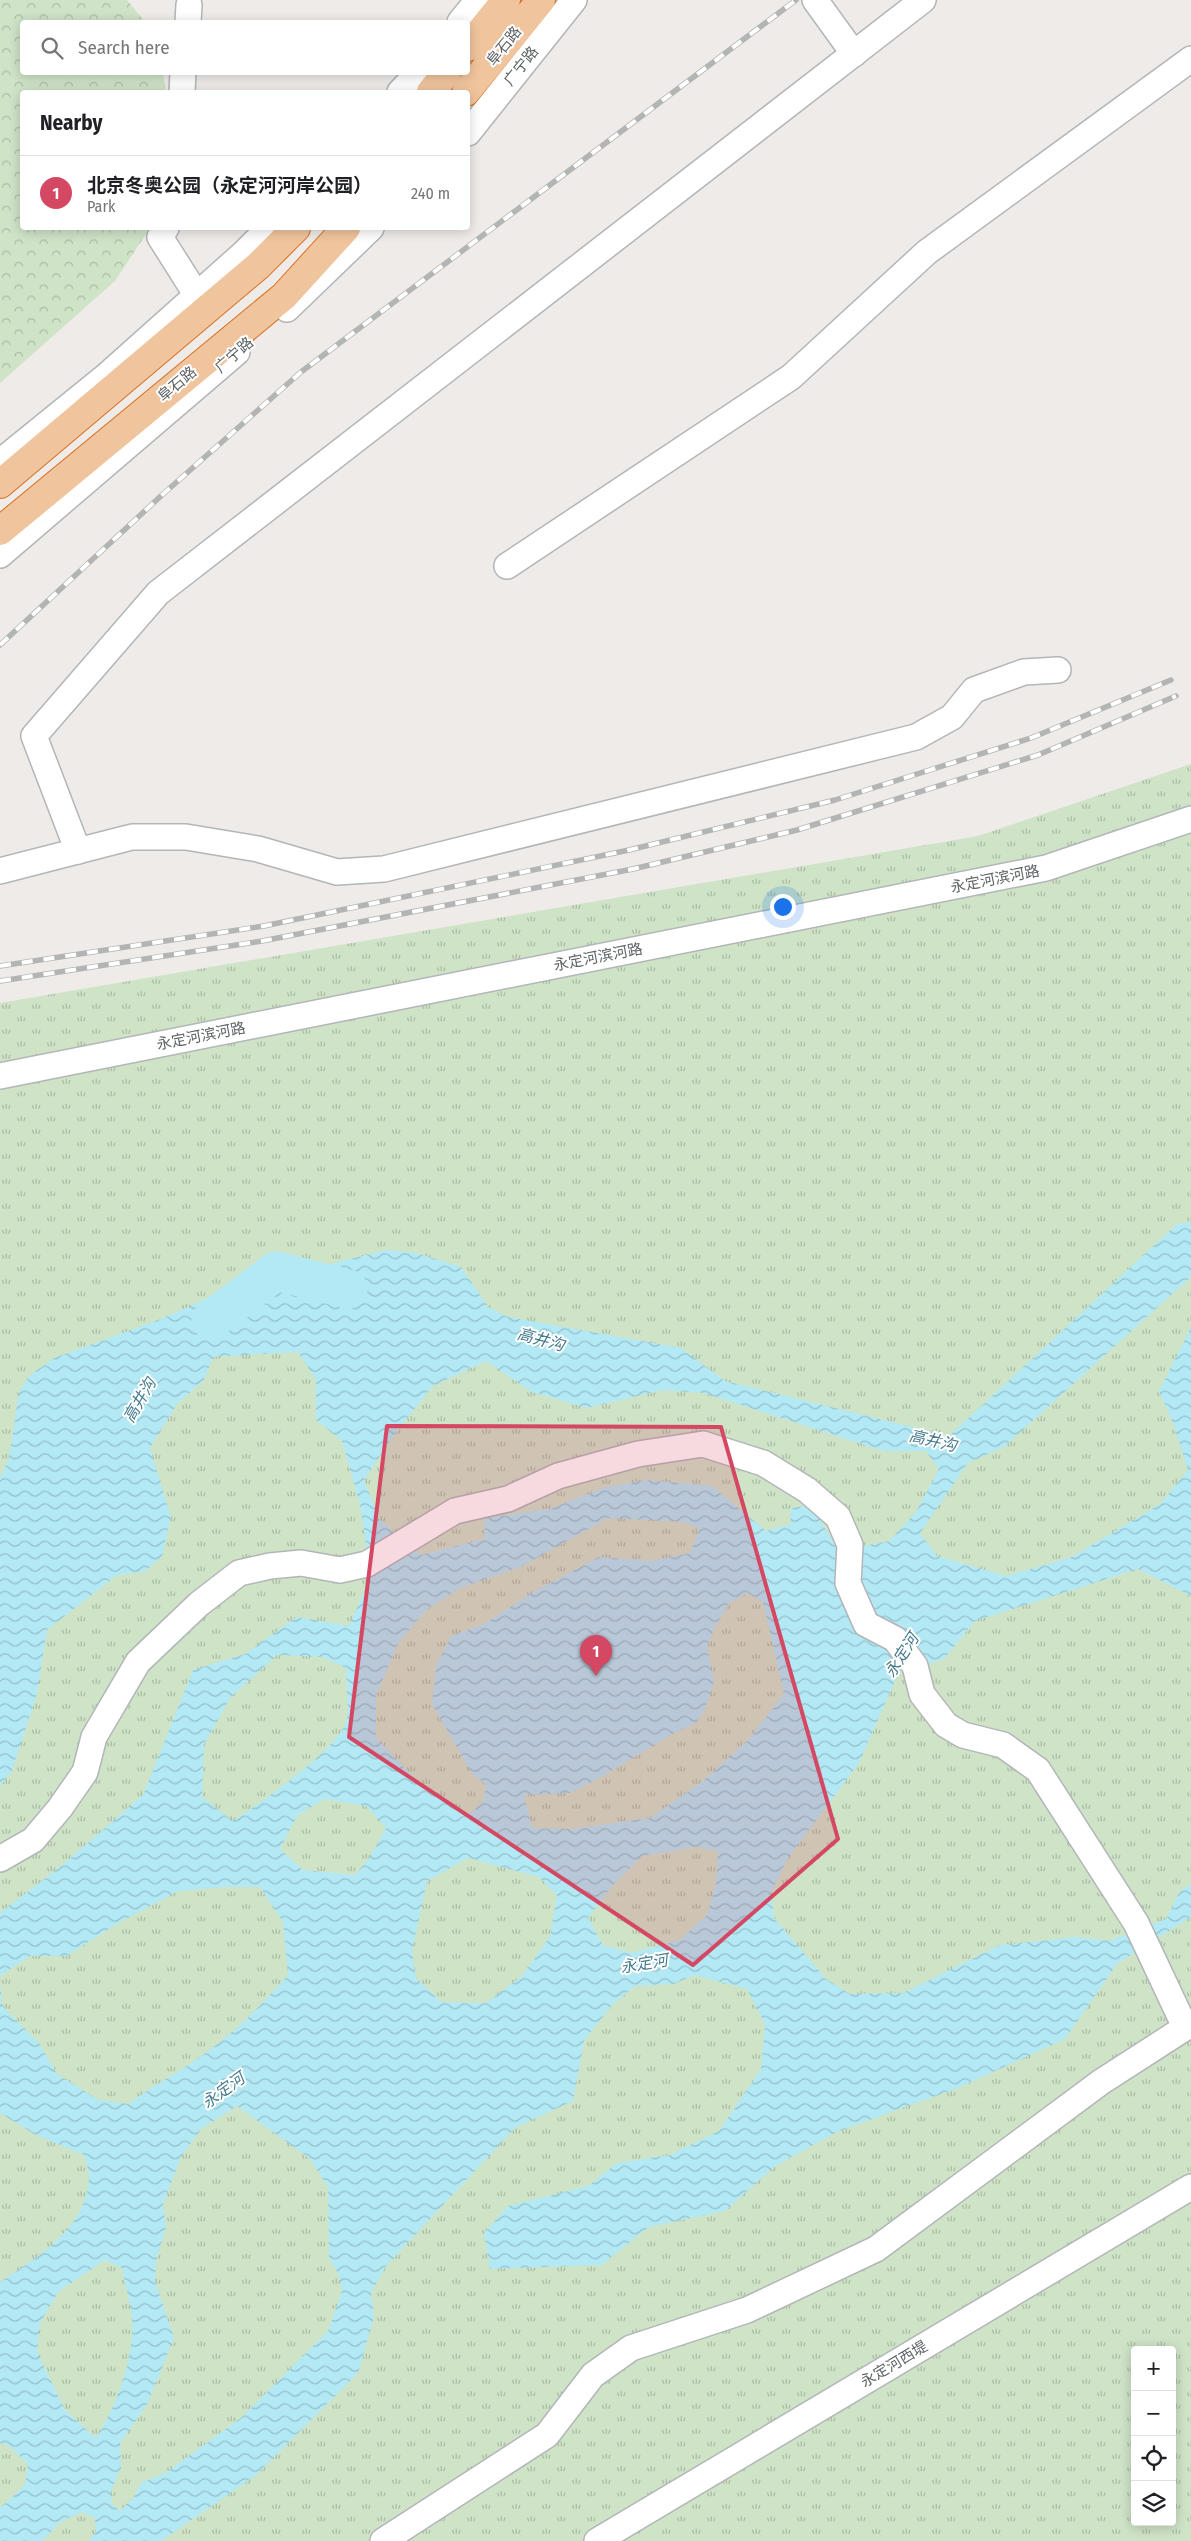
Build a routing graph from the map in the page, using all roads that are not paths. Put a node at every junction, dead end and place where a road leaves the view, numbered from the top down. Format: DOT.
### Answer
graph roads {
  1 [pos="478,0"];
  2 [pos="506,0"];
  3 [pos="541,0"];
  4 [pos="574,0"];
  5 [pos="815,0"];
  6 [pos="923,0"];
  7 [pos="462,20"];
  8 [pos="470,45"];
  9 [pos="854,54"];
  10 [pos="1191,59"];
  11 [pos="183,75"];
  12 [pos="416,75"];
  13 [pos="445,75"];
  14 [pos="182,90"];
  15 [pos="402,90"];
  16 [pos="433,90"];
  17 [pos="468,90"];
  18 [pos="470,130"];
  19 [pos="165,230"];
  20 [pos="267,230"];
  21 [pos="294,230"];
  22 [pos="344,230"];
  23 [pos="369,230"];
  24 [pos="196,294"];
  25 [pos="0,462"];
  26 [pos="0,484"];
  27 [pos="0,531"];
  28 [pos="0,555"];
  29 [pos="507,566"];
  30 [pos="1058,670"];
  31 [pos="1191,819"];
  32 [pos="78,851"];
  33 [pos="0,871"];
  34 [pos="0,1076"];
  35 [pos="0,1859"];
  36 [pos="1188,2026"];
  37 [pos="1191,2187"];
  38 [pos="383,2541"];
  39 [pos="597,2541"];
  1 -- 7 [label="street"];
  2 -- 8 [label="highway, 阜石路"];
  3 -- 17 [label="highway, 阜石路"];
  4 -- 18 [label="street, 广宁路"];
  5 -- 9 [label="street"];
  6 -- 9 [label="street"];
  9 -- 32 [label="street"];
  10 -- 29 [label="street"];
  11 -- 14 [label="street"];
  12 -- 15 [label="street"];
  13 -- 16 [label="highway"];
  19 -- 24 [label="street"];
  20 -- 24 [label="street"];
  21 -- 26 [label="highway"];
  22 -- 27 [label="highway, 阜石路"];
  23 -- 28 [label="street, 广宁路"];
  24 -- 25 [label="street"];
  30 -- 32 [label="street"];
  31 -- 34 [label="street, 永定河滨河路"];
  32 -- 33 [label="street"];
  35 -- 36 [label="street"];
  36 -- 38 [label="street"];
  37 -- 39 [label="street, 永定河西堤"];
}
